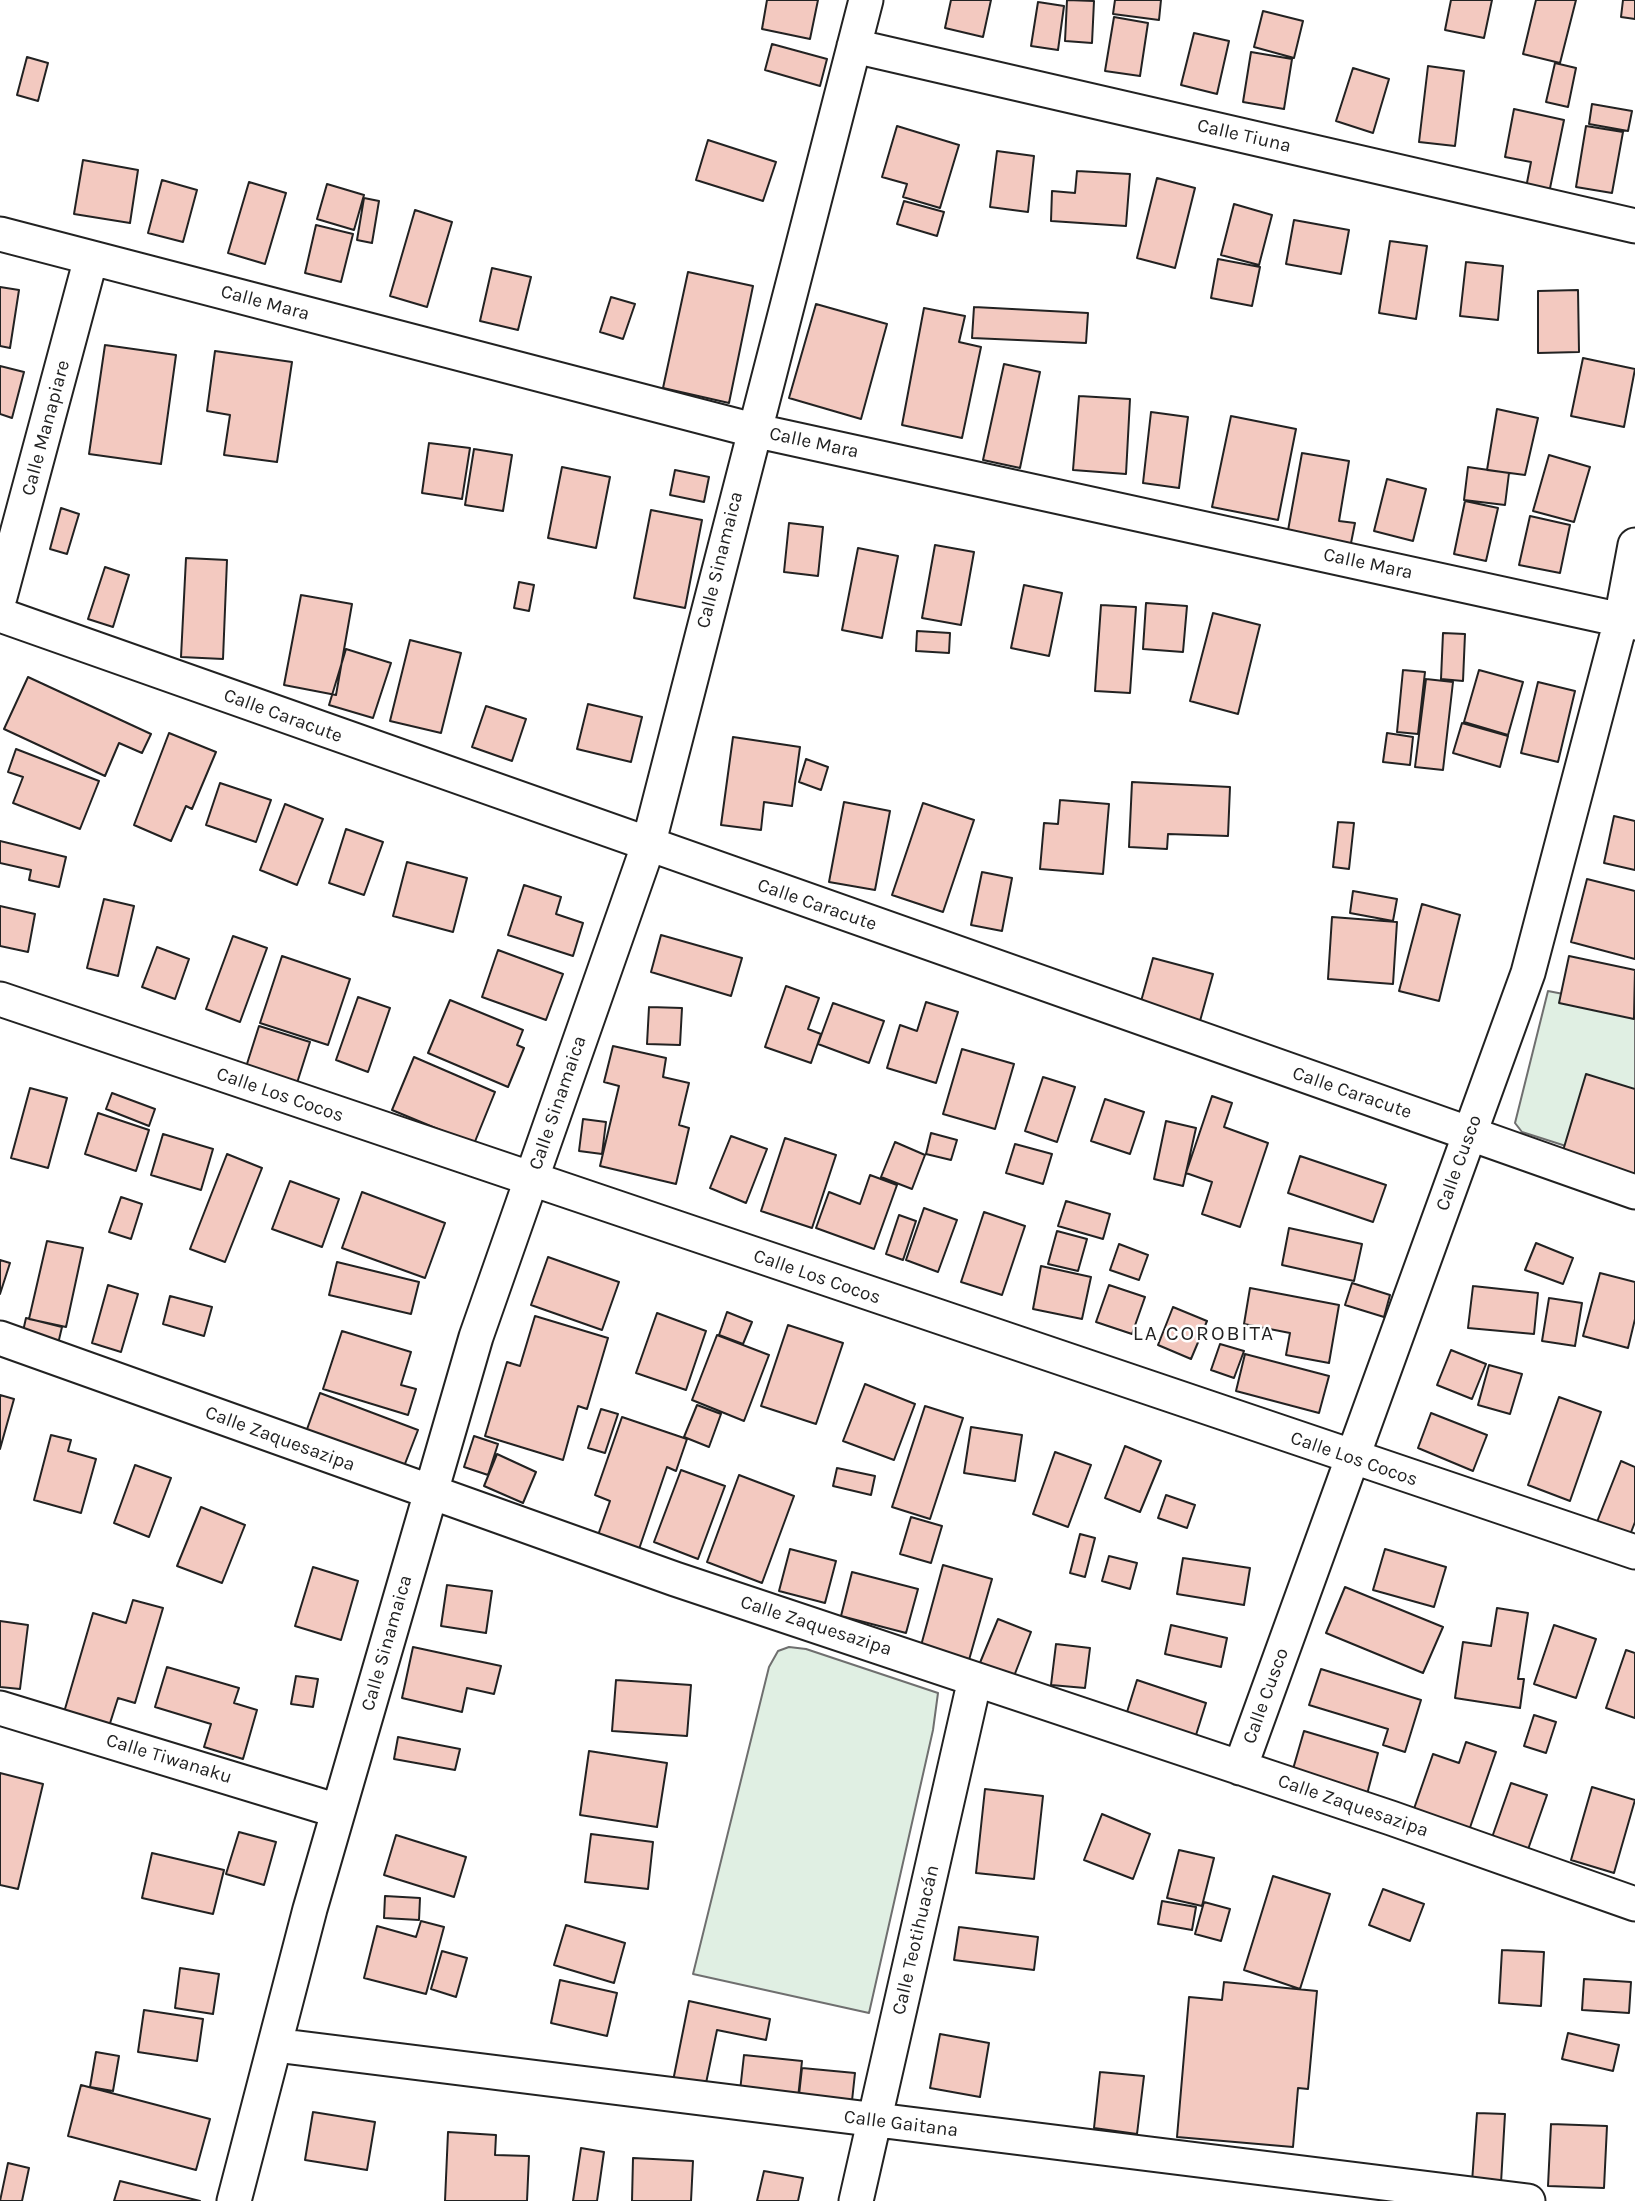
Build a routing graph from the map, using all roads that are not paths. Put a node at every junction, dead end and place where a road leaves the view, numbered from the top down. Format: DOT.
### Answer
graph roads {
  1 [pos="866,0"];
  2 [pos="854,46"];
  3 [pos="1635,226"];
  4 [pos="0,234"];
  5 [pos="92,258"];
  6 [pos="753,430"];
  7 [pos="1635,545"];
  8 [pos="0,597"];
  9 [pos="0,615"];
  10 [pos="1628,621"];
  11 [pos="648,846"];
  12 [pos="0,999"];
  13 [pos="1470,1135"];
  14 [pos="531,1180"];
  15 [pos="1635,1192"];
  16 [pos="0,1338"];
  17 [pos="1352,1459"];
  18 [pos="430,1493"];
  19 [pos="1635,1552"];
  20 [pos="975,1679"];
  21 [pos="0,1708"];
  22 [pos="1240,1768"];
  23 [pos="338,1811"];
  24 [pos="1635,1904"];
  25 [pos="275,2045"];
  26 [pos="874,2120"];
  27 [pos="234,2201"];
  28 [pos="856,2201"];
  29 [pos="1528,2201"];
  1 -- 2 [label="street, Calle Sinamaica"];
  2 -- 3 [label="street, Calle Tiuna"];
  2 -- 6 [label="street, Calle Sinamaica"];
  4 -- 5 [label="street, Calle Mara"];
  5 -- 6 [label="street, Calle Mara"];
  5 -- 8 [label="street, Calle Manapiare"];
  6 -- 10 [label="street, Calle Mara"];
  6 -- 11 [label="street, Calle Sinamaica"];
  7 -- 10 [label="street, Calle Cusco"];
  9 -- 11 [label="street, Calle Caracute"];
  10 -- 13 [label="street, Calle Cusco"];
  11 -- 13 [label="street, Calle Caracute"];
  11 -- 14 [label="street, Calle Sinamaica"];
  12 -- 14 [label="street, Calle Los Cocos"];
  13 -- 15 [label="street, Calle Caracute"];
  13 -- 17 [label="street, Calle Cusco"];
  14 -- 17 [label="street, Calle Los Cocos"];
  14 -- 18 [label="street, Calle Sinamaica"];
  16 -- 18 [label="street, Calle Zaquesazipa"];
  17 -- 19 [label="street, Calle Los Cocos"];
  17 -- 22 [label="street, Calle Cusco"];
  18 -- 20 [label="street, Calle Zaquesazipa"];
  18 -- 23 [label="street, Calle Sinamaica"];
  20 -- 22 [label="street, Calle Zaquesazipa"];
  20 -- 26 [label="street, Calle Teotihuacán"];
  21 -- 23 [label="street, Calle Tiwanaku"];
  22 -- 24 [label="street, Calle Zaquesazipa"];
  23 -- 25 [label="street, Calle Sinamaica"];
  25 -- 26 [label="street, Calle Gaitana"];
  25 -- 27 [label="street, Calle Sinamaica"];
  26 -- 28 [label="street, Calle Teotihuacán"];
  26 -- 29 [label="street, Calle Gaitana"];
}
